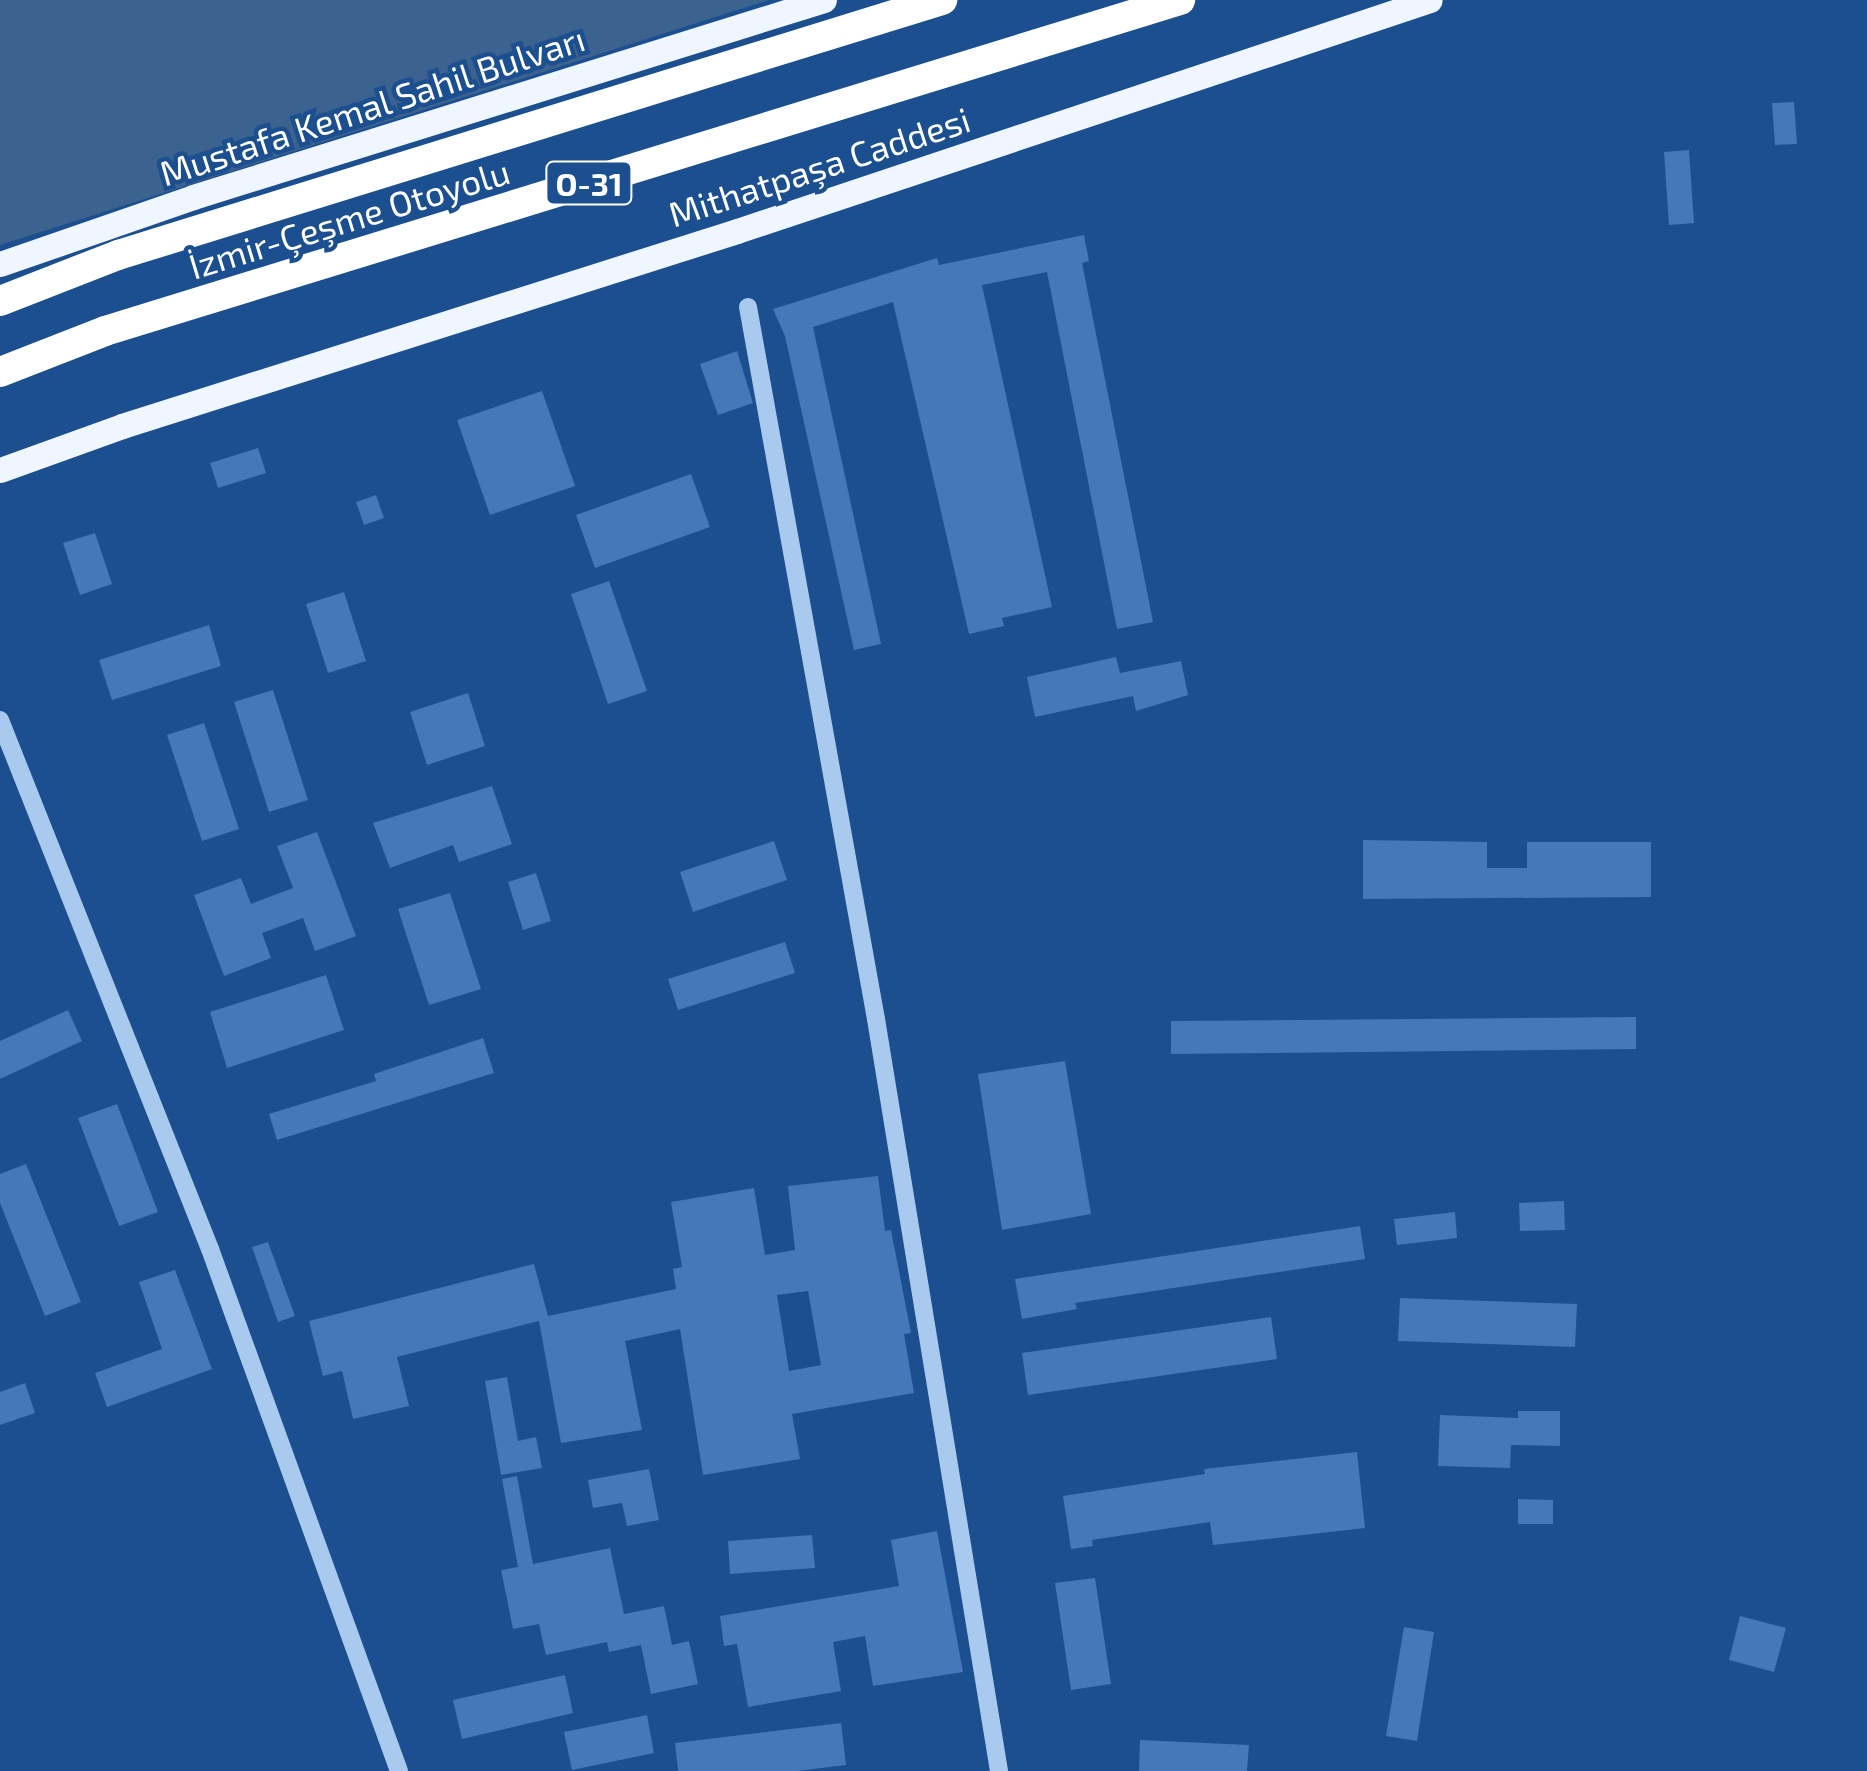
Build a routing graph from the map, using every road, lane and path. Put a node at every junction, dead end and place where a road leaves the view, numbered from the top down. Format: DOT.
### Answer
graph roads {
  1 [pos="824,0"];
  2 [pos="942,0"];
  3 [pos="1180,0"];
  4 [pos="1430,0"];
  5 [pos="0,264"];
  6 [pos="0,301"];
  7 [pos="748,307"];
  8 [pos="0,372"];
  9 [pos="0,470"];
  10 [pos="0,720"];
  11 [pos="399,1771"];
  12 [pos="999,1771"];
  1 -- 5 [label="main road, Mustafa Kemal Sahil Bulvarı"];
  2 -- 6 [label="highway, İzmir-Çeşme Otoyolu / O-31"];
  3 -- 8 [label="highway, İzmir-Çeşme Otoyolu / O-31"];
  4 -- 9 [label="main road, Mithatpaşa Caddesi"];
  7 -- 12 [label="lane"];
  10 -- 11 [label="lane"];
}
